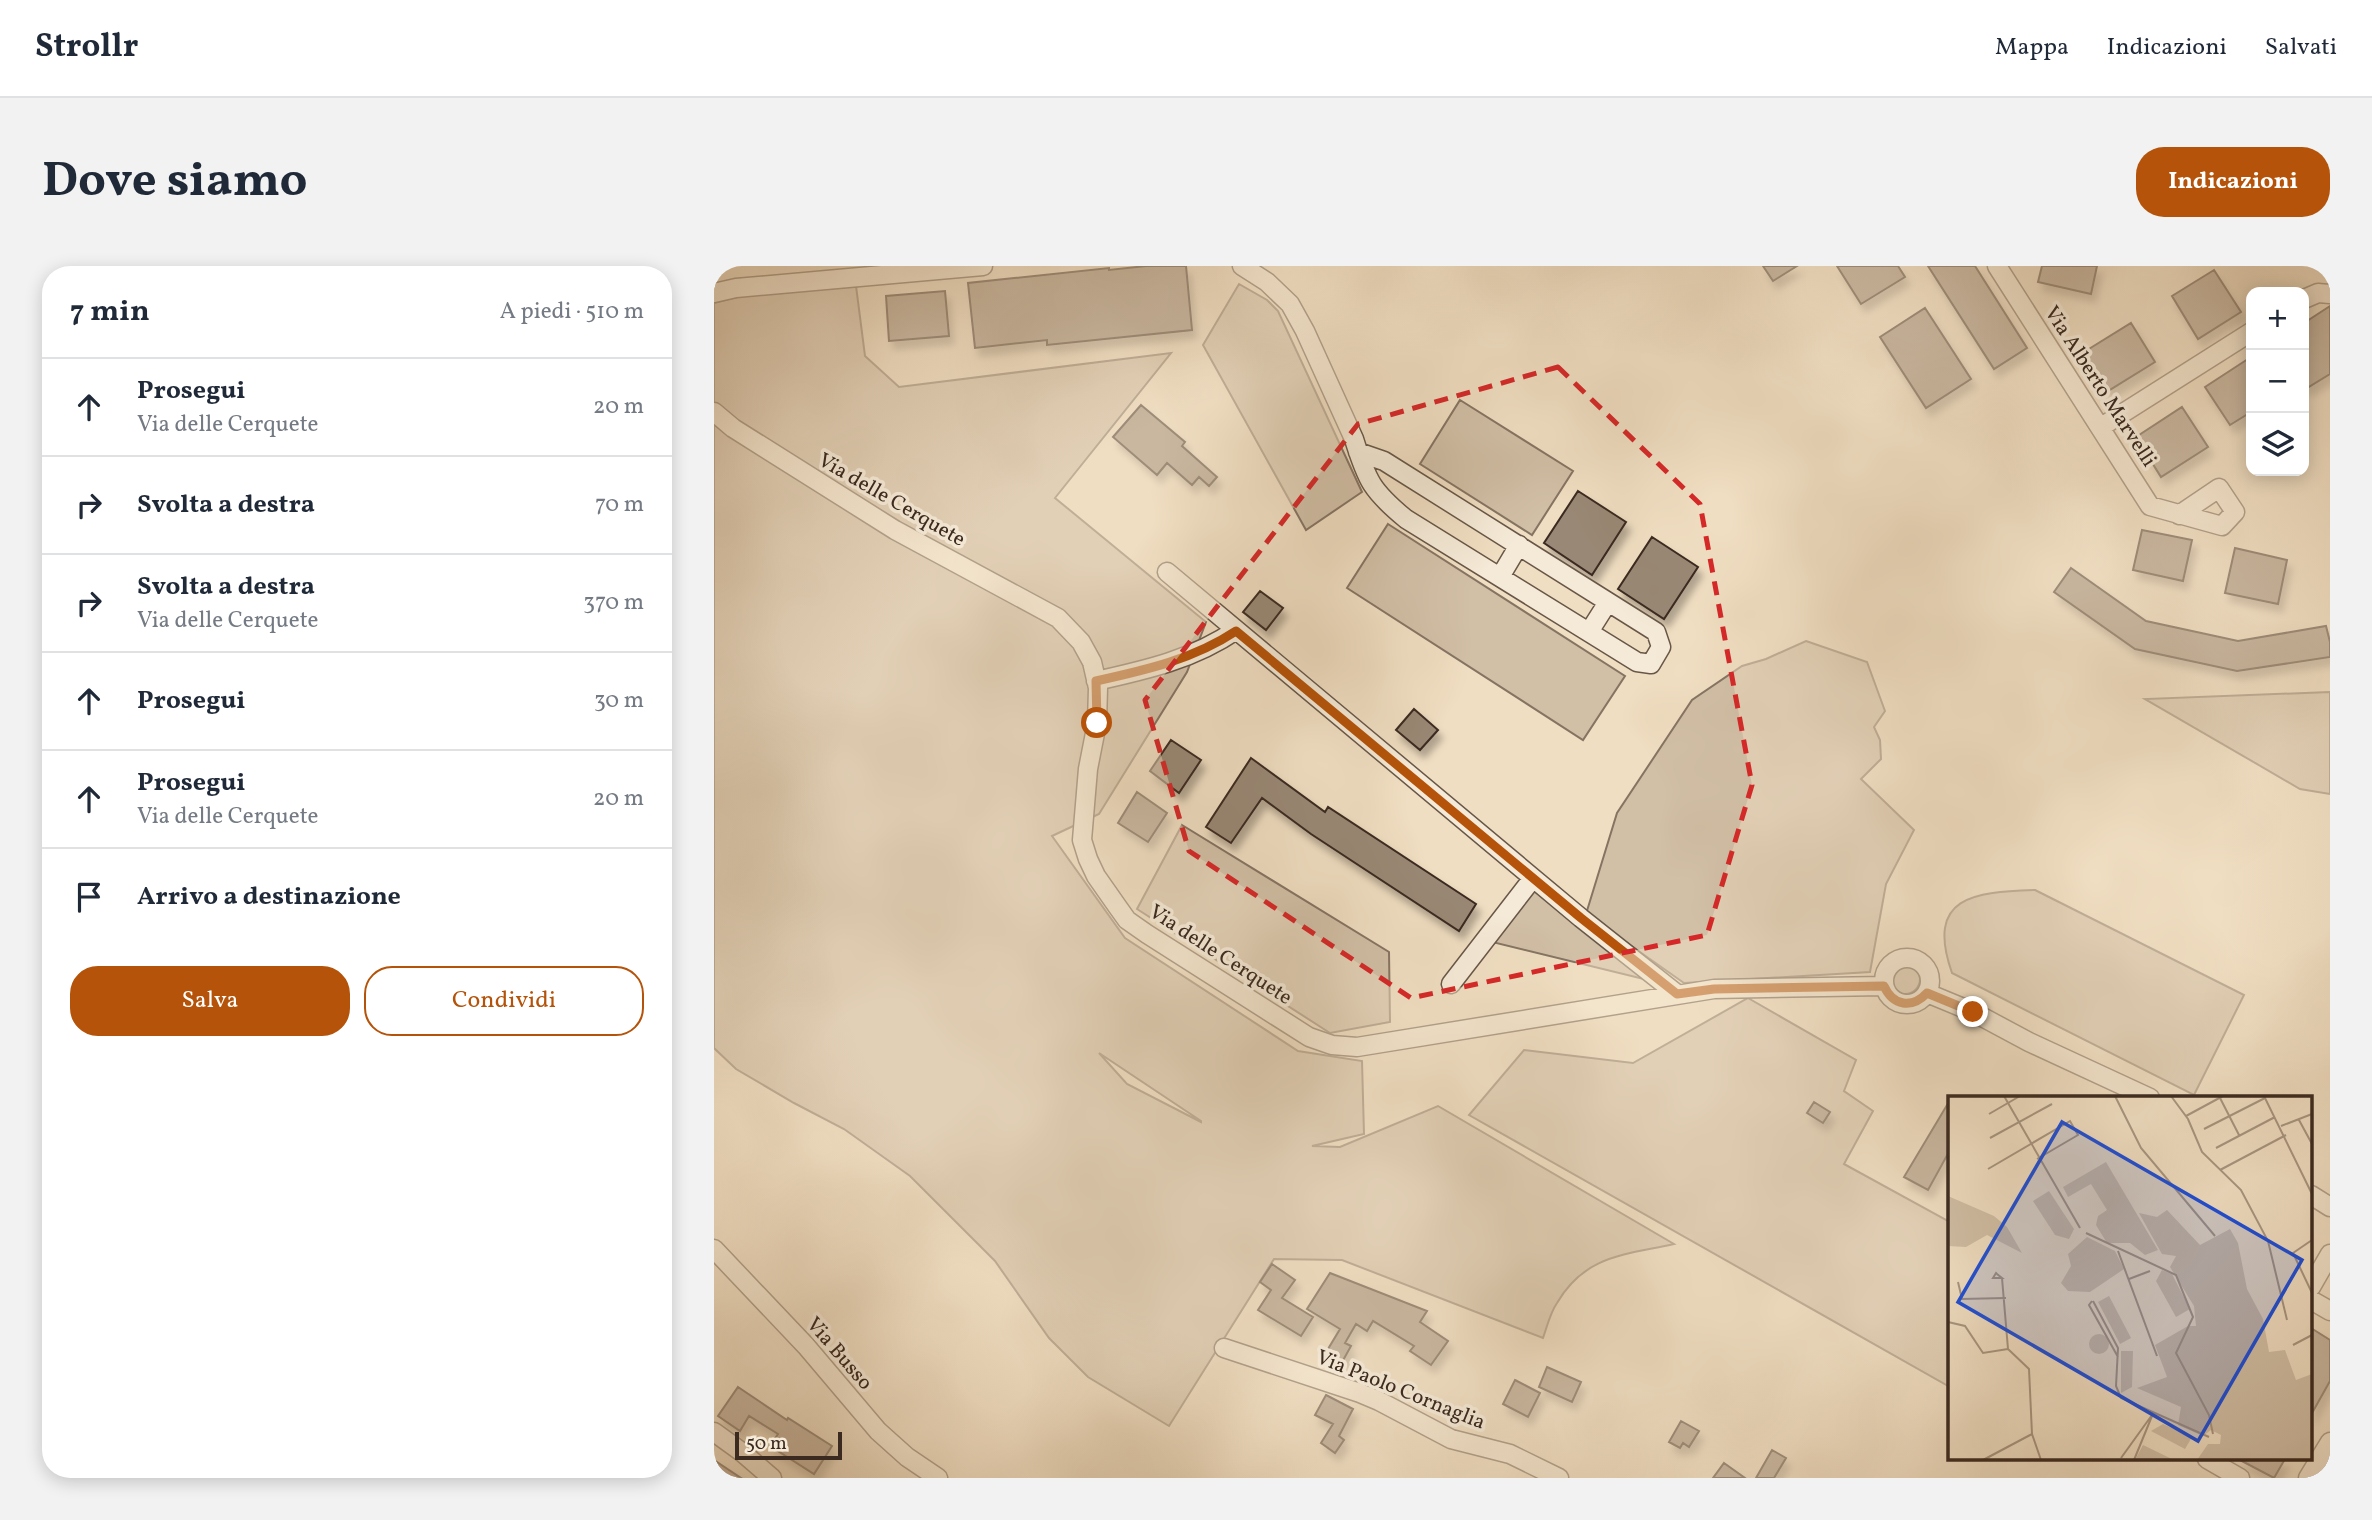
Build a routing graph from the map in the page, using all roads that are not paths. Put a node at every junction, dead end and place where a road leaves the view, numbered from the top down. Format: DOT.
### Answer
graph roads {
  1 [pos="983,266"];
  2 [pos="1242,266"];
  3 [pos="1997,266"];
  4 [pos="939,268"];
  5 [pos="714,293"];
  6 [pos="2330,294"];
  7 [pos="2309,297"];
  8 [pos="2246,335"];
  9 [pos="714,412"];
  10 [pos="2101,427"];
  11 [pos="1358,452"];
  12 [pos="2179,514"];
  13 [pos="1519,545"];
  14 [pos="1167,572"];
  15 [pos="1500,577"];
  16 [pos="1608,602"];
  17 [pos="1236,631"];
  18 [pos="1589,632"];
  19 [pos="1096,681"];
  20 [pos="1533,878"];
  21 [pos="1451,984"];
  22 [pos="1884,986"];
  23 [pos="1927,993"];
  24 [pos="1677,994"];
  25 [pos="2146,1096"];
  26 [pos="2312,1196"];
  27 [pos="2330,1207"];
  28 [pos="714,1249"];
  29 [pos="2330,1254"];
  30 [pos="2312,1285"];
  31 [pos="2312,1301"];
  32 [pos="2330,1311"];
  33 [pos="1224,1348"];
  34 [pos="714,1432"];
  35 [pos="2330,1442"];
  36 [pos="2209,1460"];
  37 [pos="772,1478"];
  38 [pos="938,1478"];
  39 [pos="1559,1478"];
  40 [pos="2240,1478"];
  41 [pos="2308,1478"];
  1 -- 4 [label="street"];
  2 -- 11 [label="street"];
  3 -- 10 [label="street, Via Alberto Marvelli"];
  4 -- 5 [label="street"];
  6 -- 7 [label="street"];
  8 -- 10 [label="street"];
  9 -- 19 [label="street, Via delle Cerquete"];
  10 -- 12 [label="street, Via Alberto Marvelli"];
  11 -- 13 [label="street"];
  11 -- 15 [label="street"];
  13 -- 15 [label="street"];
  13 -- 16 [label="street"];
  14 -- 17 [label="street"];
  15 -- 18 [label="street"];
  16 -- 18 [label="street"];
  16 -- 18 [label="street"];
  17 -- 19 [label="street"];
  17 -- 20 [label="street"];
  19 -- 24 [label="street, Via delle Cerquete"];
  20 -- 21 [label="street"];
  20 -- 24 [label="street"];
  22 -- 23 [label="street"];
  22 -- 23 [label="street"];
  22 -- 24 [label="street, Via delle Cerquete"];
  23 -- 25 [label="street"];
  26 -- 27 [label="street"];
  28 -- 38 [label="street, Via Busso"];
  29 -- 30 [label="street"];
  31 -- 32 [label="street"];
  33 -- 39 [label="street, Via Paolo Cornaglia"];
  34 -- 37 [label="street"];
  35 -- 41 [label="street"];
  36 -- 40 [label="street"];
}
